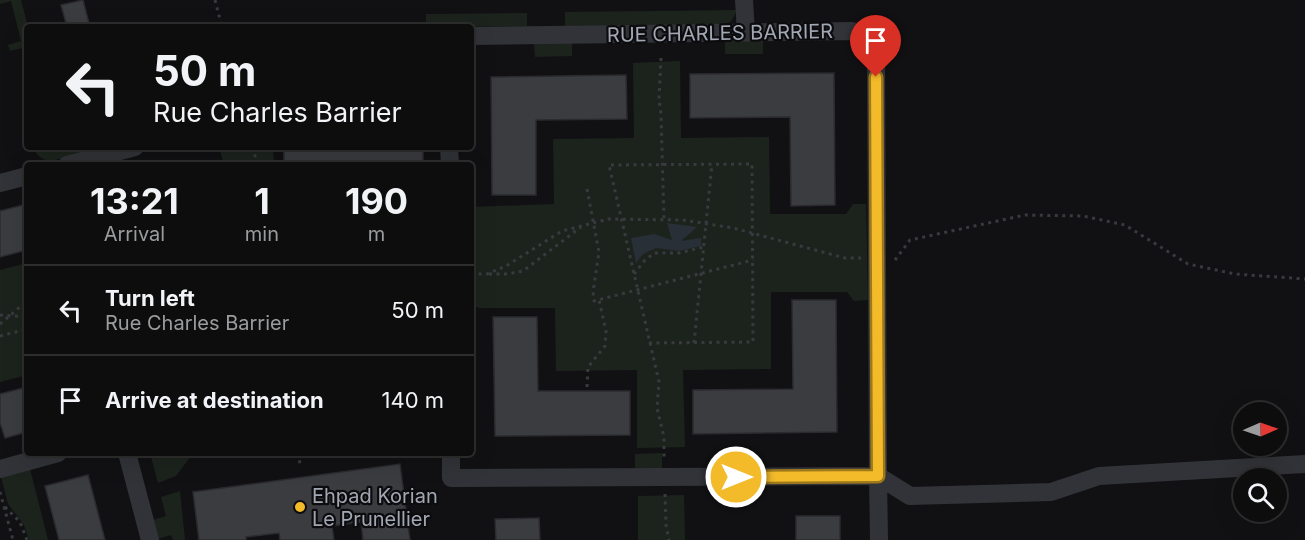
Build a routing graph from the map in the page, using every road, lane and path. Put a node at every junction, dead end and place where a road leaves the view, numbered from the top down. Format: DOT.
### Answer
graph roads {
  1 [pos="215,0"];
  2 [pos="744,0"];
  3 [pos="221,24"];
  4 [pos="746,33"];
  5 [pos="474,36"];
  6 [pos="661,58"];
  7 [pos="124,150"];
  8 [pos="78,162"];
  9 [pos="712,164"];
  10 [pos="663,165"];
  11 [pos="24,177"];
  12 [pos="0,183"];
  13 [pos="587,189"];
  14 [pos="621,219"];
  15 [pos="664,220"];
  16 [pos="594,222"];
  17 [pos="584,224"];
  18 [pos="706,224"];
  19 [pos="752,233"];
  20 [pos="704,247"];
  21 [pos="753,260"];
  22 [pos="877,262"];
  23 [pos="474,274"];
  24 [pos="487,274"];
  25 [pos="634,274"];
  26 [pos="701,274"];
  27 [pos="1305,279"];
  28 [pos="637,290"];
  29 [pos="599,300"];
  30 [pos="24,303"];
  31 [pos="0,316"];
  32 [pos="6,317"];
  33 [pos="24,317"];
  34 [pos="0,324"];
  35 [pos="24,330"];
  36 [pos="0,336"];
  37 [pos="649,343"];
  38 [pos="694,343"];
  39 [pos="587,387"];
  40 [pos="47,456"];
  41 [pos="128,456"];
  42 [pos="299,456"];
  43 [pos="451,456"];
  44 [pos="300,464"];
  45 [pos="1305,464"];
  46 [pos="0,469"];
  47 [pos="878,476"];
  48 [pos="665,477"];
  49 [pos="0,492"];
  50 [pos="4,506"];
  51 [pos="12,540"];
  52 [pos="27,540"];
  53 [pos="150,540"];
  54 [pos="669,540"];
  55 [pos="879,540"];
  1 -- 3 [label="path"];
  2 -- 4 [label="street"];
  4 -- 5 [label="street, RUE CHARLES BARRIER"];
  4 -- 22 [label="street, RUE CHARLES BARRIER"];
  6 -- 10 [label="path"];
  7 -- 8 [label="street"];
  9 -- 10 [label="path"];
  9 -- 18 [label="path"];
  9 -- 19 [label="path"];
  10 -- 14 [label="path"];
  10 -- 15 [label="path"];
  11 -- 12 [label="street"];
  13 -- 16 [label="path"];
  14 -- 15 [label="path"];
  14 -- 16 [label="path"];
  14 -- 25 [label="path"];
  15 -- 18 [label="path"];
  16 -- 17 [label="path"];
  16 -- 29 [label="path"];
  17 -- 24 [label="path"];
  17 -- 24 [label="path"];
  18 -- 19 [label="path"];
  18 -- 20 [label="path"];
  19 -- 21 [label="path"];
  19 -- 22 [label="path"];
  20 -- 25 [label="path"];
  20 -- 26 [label="path"];
  21 -- 26 [label="path"];
  21 -- 38 [label="path"];
  22 -- 27 [label="path"];
  22 -- 47 [label="street, RUE CHARLES BARRIER"];
  23 -- 24 [label="path"];
  25 -- 28 [label="path"];
  26 -- 28 [label="path"];
  26 -- 38 [label="path"];
  28 -- 29 [label="path"];
  28 -- 37 [label="path"];
  29 -- 39 [label="path"];
  30 -- 32 [label="path"];
  31 -- 32 [label="path"];
  32 -- 33 [label="path"];
  32 -- 34 [label="path"];
  35 -- 36 [label="path"];
  37 -- 38 [label="path"];
  37 -- 48 [label="path"];
  40 -- 46 [label="street"];
  41 -- 53 [label="street"];
  42 -- 44 [label="path"];
  43 -- 48 [label="street"];
  45 -- 47 [label="street"];
  47 -- 48 [label="street"];
  47 -- 55 [label="street, RUE CHARLES BARRIER"];
  48 -- 54 [label="path"];
  49 -- 50 [label="path"];
  50 -- 51 [label="path"];
  50 -- 52 [label="path"];
}
